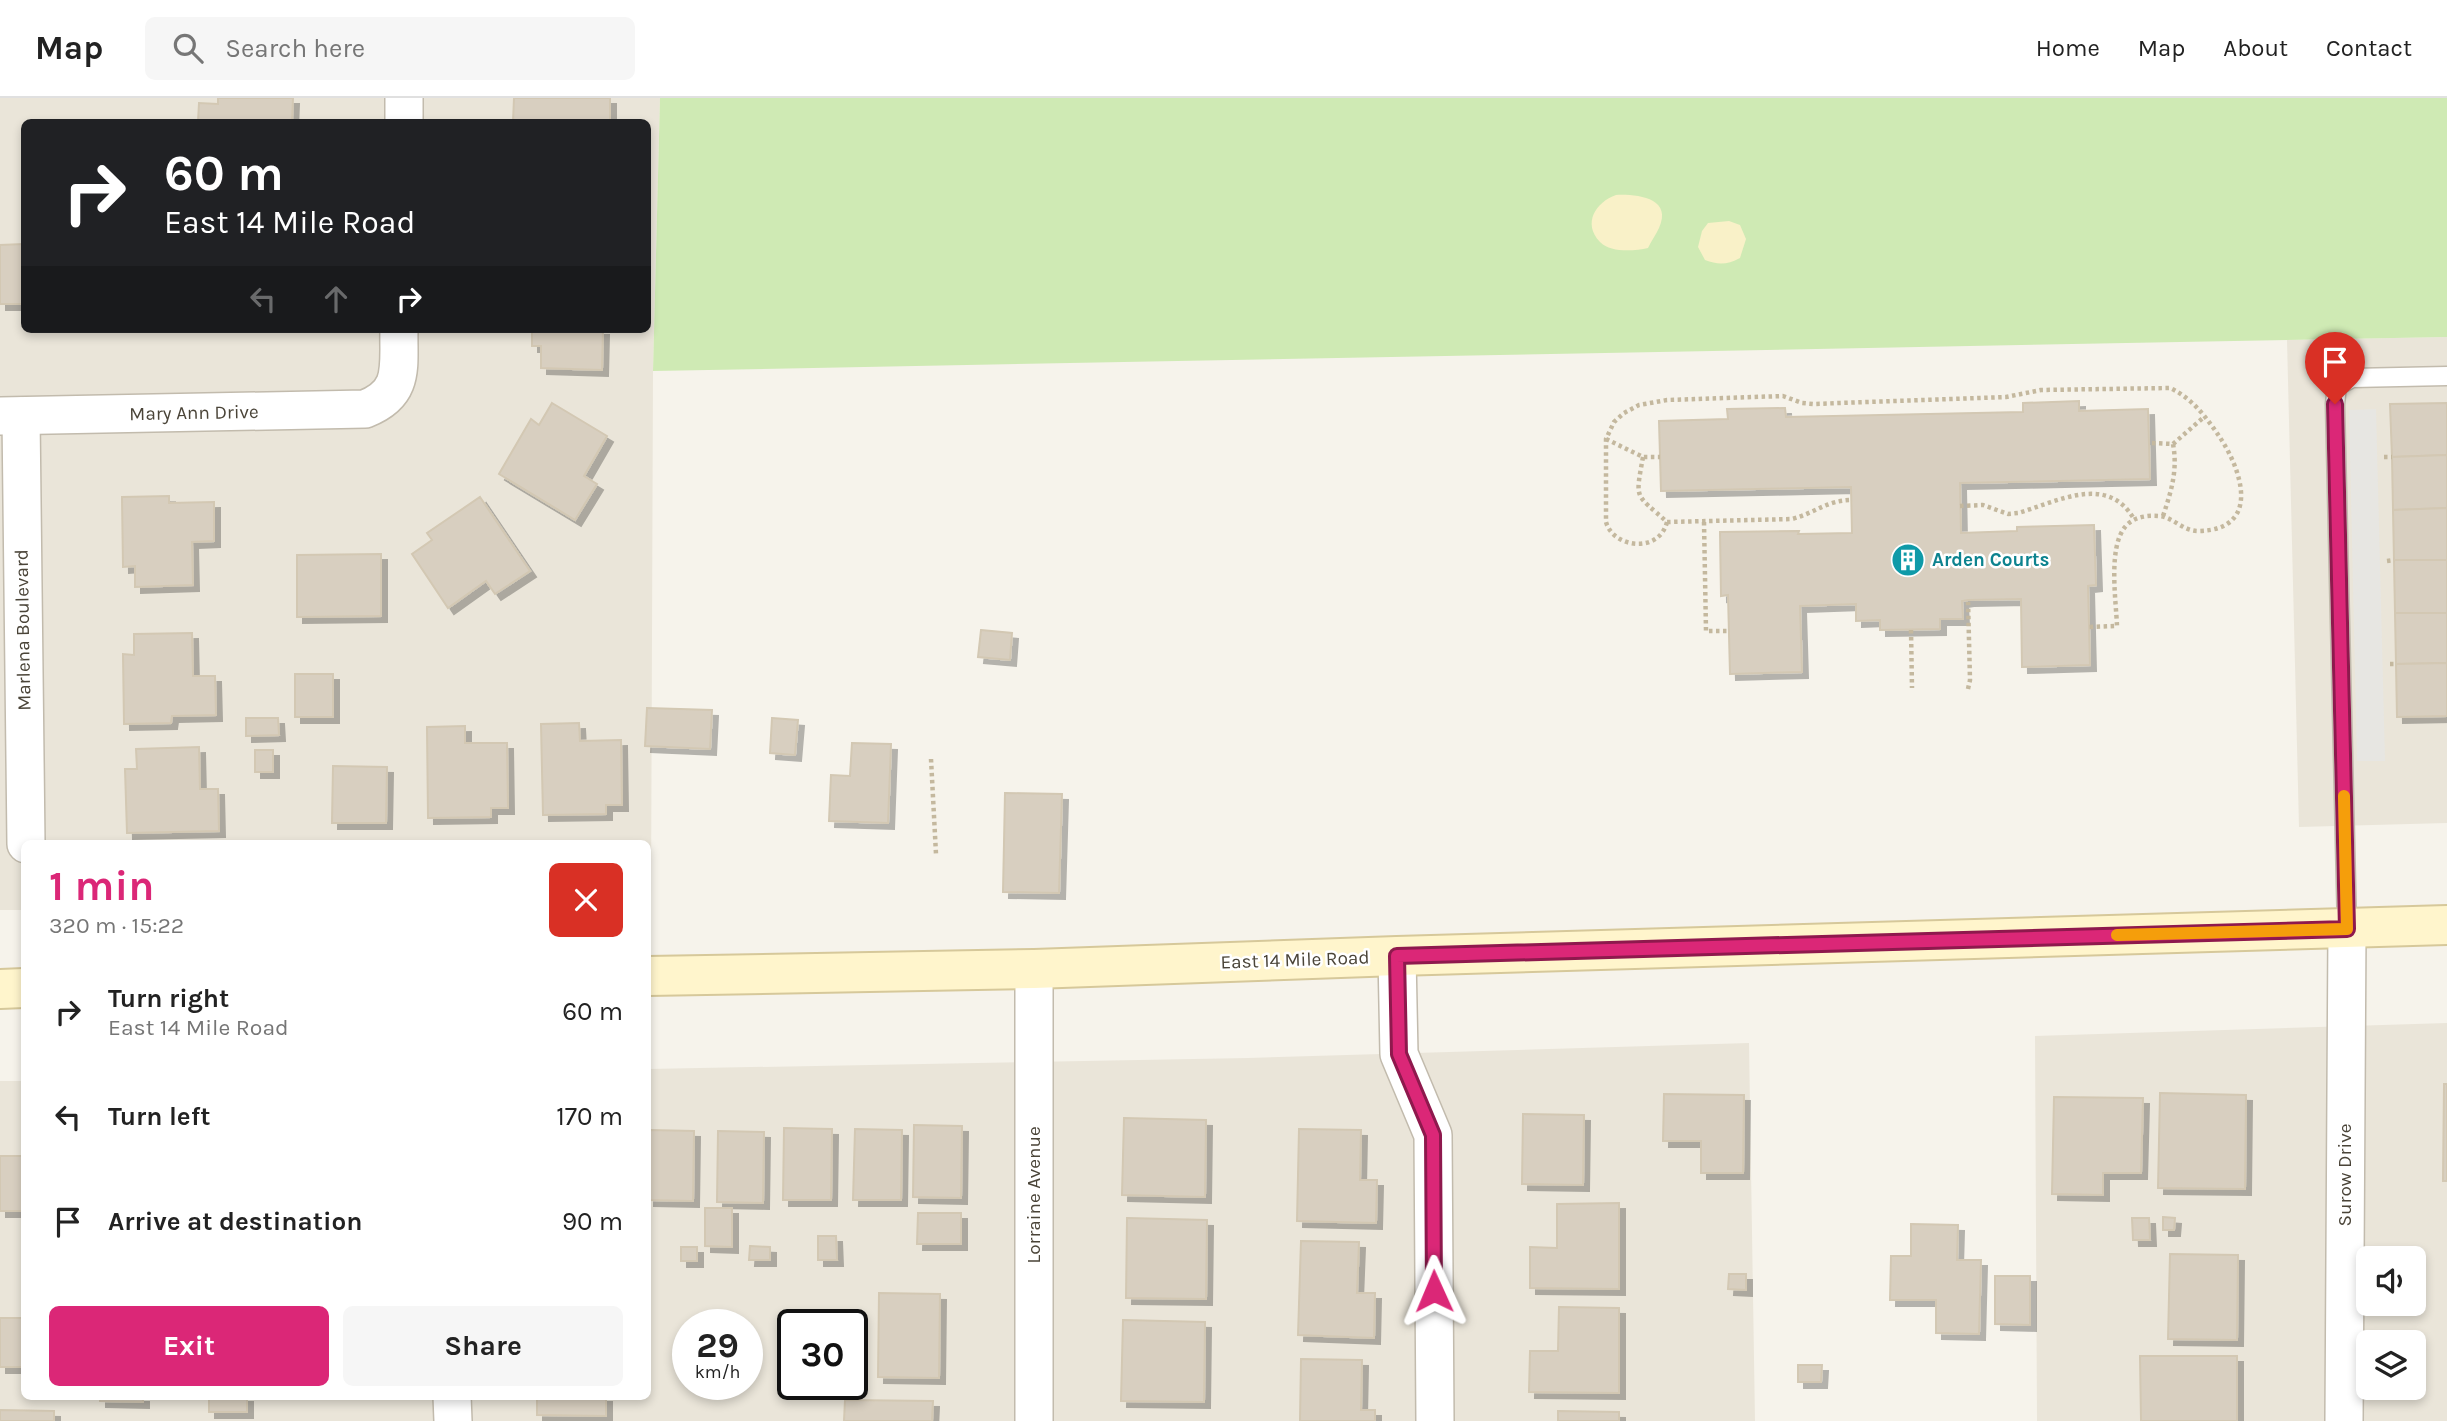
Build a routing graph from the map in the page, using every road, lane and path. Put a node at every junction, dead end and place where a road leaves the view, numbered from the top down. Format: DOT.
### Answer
graph roads {
  1 [pos="404,98"];
  2 [pos="404,119"];
  3 [pos="399,333"];
  4 [pos="2447,376"];
  5 [pos="10,416"];
  6 [pos="2204,417"];
  7 [pos="1606,439"];
  8 [pos="2152,443"];
  9 [pos="2173,444"];
  10 [pos="1643,457"];
  11 [pos="1660,457"];
  12 [pos="2384,457"];
  13 [pos="2392,457"];
  14 [pos="1852,500"];
  15 [pos="1960,506"];
  16 [pos="2163,516"];
  17 [pos="2134,519"];
  18 [pos="1703,522"];
  19 [pos="1667,523"];
  20 [pos="1968,600"];
  21 [pos="2088,627"];
  22 [pos="1911,629"];
  23 [pos="1729,631"];
  24 [pos="1912,688"];
  25 [pos="1968,689"];
  26 [pos="931,759"];
  27 [pos="26,840"];
  28 [pos="936,854"];
  29 [pos="2447,925"];
  30 [pos="2347,929"];
  31 [pos="1397,956"];
  32 [pos="1034,969"];
  33 [pos="651,976"];
  34 [pos="21,988"];
  35 [pos="0,989"];
  36 [pos="453,1400"];
  37 [pos="453,1421"];
  38 [pos="1034,1421"];
  39 [pos="1435,1421"];
  40 [pos="2344,1421"];
  1 -- 2 [label="street"];
  3 -- 5 [label="street, Mary Ann Drive"];
  4 -- 30 [label="lane"];
  5 -- 27 [label="street, Marlena Boulevard"];
  6 -- 7 [label="path"];
  6 -- 9 [label="path"];
  6 -- 16 [label="path"];
  7 -- 10 [label="path"];
  7 -- 19 [label="path"];
  8 -- 9 [label="path"];
  9 -- 16 [label="path"];
  10 -- 11 [label="path"];
  10 -- 19 [label="path"];
  12 -- 13 [label="path"];
  14 -- 18 [label="path"];
  15 -- 17 [label="path"];
  16 -- 17 [label="path"];
  17 -- 21 [label="path"];
  18 -- 19 [label="path"];
  18 -- 23 [label="path"];
  20 -- 25 [label="path"];
  22 -- 24 [label="path"];
  26 -- 28 [label="path"];
  29 -- 30 [label="main road, East 14 Mile Road"];
  30 -- 31 [label="main road, East 14 Mile Road"];
  30 -- 40 [label="street, Surow Drive"];
  31 -- 32 [label="main road, East 14 Mile Road"];
  31 -- 39 [label="street"];
  32 -- 33 [label="main road, East 14 Mile Road"];
  32 -- 38 [label="street, Lorraine Avenue"];
  34 -- 35 [label="main road"];
  36 -- 37 [label="street"];
}
